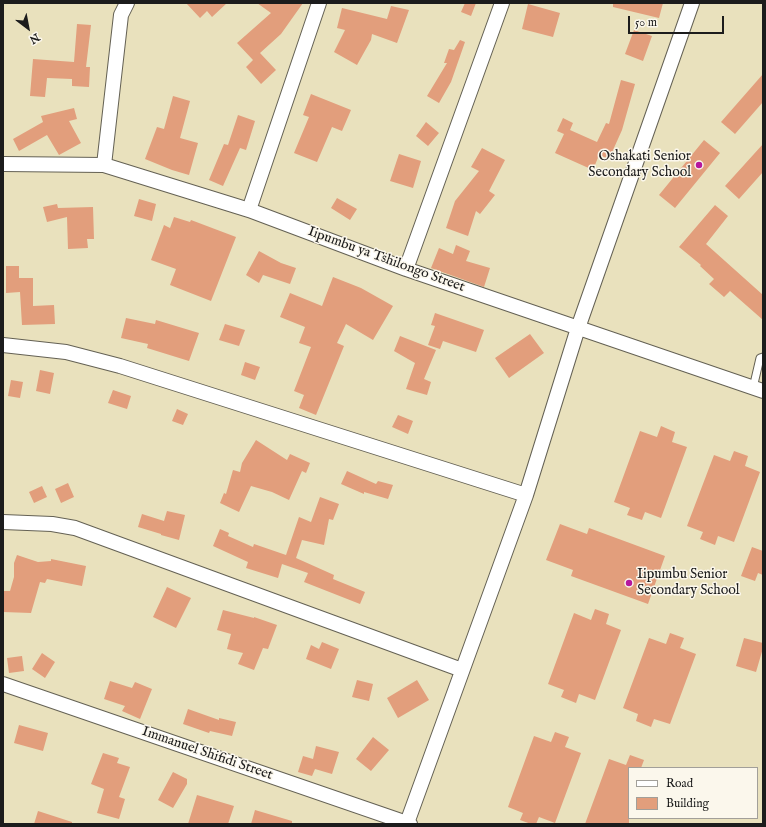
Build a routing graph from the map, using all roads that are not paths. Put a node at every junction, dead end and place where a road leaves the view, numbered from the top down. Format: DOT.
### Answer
graph roads {
  1 [pos="127,3"];
  2 [pos="319,3"];
  3 [pos="502,3"];
  4 [pos="692,3"];
  5 [pos="3,164"];
  6 [pos="104,165"];
  7 [pos="249,210"];
  8 [pos="406,269"];
  9 [pos="578,328"];
  10 [pos="3,345"];
  11 [pos="763,357"];
  12 [pos="758,390"];
  13 [pos="526,496"];
  14 [pos="3,522"];
  15 [pos="462,670"];
  16 [pos="3,684"];
  17 [pos="409,823"];
  1 -- 6 [label="street"];
  2 -- 7 [label="street"];
  3 -- 8 [label="street"];
  4 -- 9 [label="street"];
  5 -- 6 [label="street, Iipumbu ya Tshilongo Street"];
  6 -- 7 [label="street, Iipumbu ya Tshilongo Street"];
  7 -- 8 [label="street, Iipumbu ya Tshilongo Street"];
  8 -- 9 [label="street, Iipumbu ya Tshilongo Street"];
  9 -- 12 [label="street, Iipumbu ya Tshilongo Street"];
  9 -- 13 [label="street"];
  10 -- 13 [label="street"];
  11 -- 12 [label="lane"];
  13 -- 15 [label="street"];
  14 -- 15 [label="street"];
  15 -- 17 [label="street"];
  16 -- 17 [label="street, Immanuel Shifidi Street"];
}
